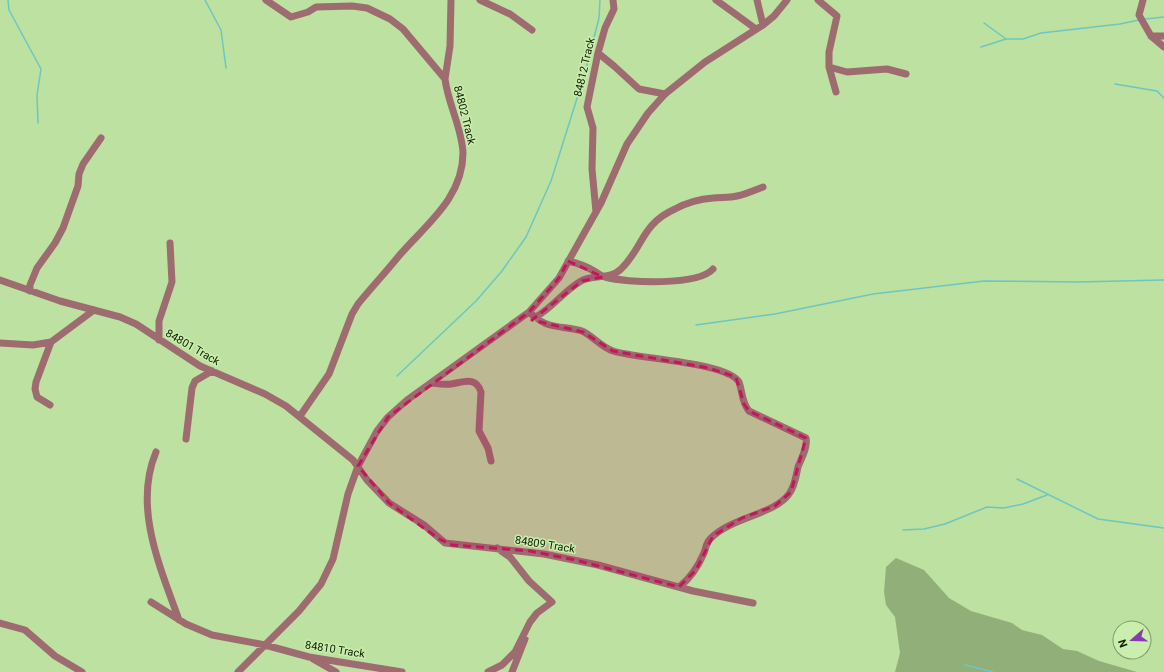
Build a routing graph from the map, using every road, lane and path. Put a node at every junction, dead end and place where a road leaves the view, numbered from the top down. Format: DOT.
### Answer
graph roads {
  1 [pos="266,0"];
  2 [pos="451,0"];
  3 [pos="480,0"];
  4 [pos="613,0"];
  5 [pos="716,0"];
  6 [pos="757,0"];
  7 [pos="787,0"];
  8 [pos="818,0"];
  9 [pos="1143,0"];
  10 [pos="764,25"];
  11 [pos="756,29"];
  12 [pos="532,30"];
  13 [pos="1151,36"];
  14 [pos="1164,36"];
  15 [pos="1164,47"];
  16 [pos="598,53"];
  17 [pos="432,61"];
  18 [pos="447,61"];
  19 [pos="830,67"];
  20 [pos="906,74"];
  21 [pos="445,79"];
  22 [pos="836,92"];
  23 [pos="665,94"];
  24 [pos="101,138"];
  25 [pos="763,187"];
  26 [pos="596,212"];
  27 [pos="170,243"];
  28 [pos="568,261"];
  29 [pos="713,269"];
  30 [pos="603,276"];
  31 [pos="0,280"];
  32 [pos="30,291"];
  33 [pos="94,310"];
  34 [pos="529,312"];
  35 [pos="536,317"];
  36 [pos="159,340"];
  37 [pos="51,342"];
  38 [pos="0,343"];
  39 [pos="212,371"];
  40 [pos="432,383"];
  41 [pos="50,405"];
  42 [pos="300,416"];
  43 [pos="186,439"];
  44 [pos="156,452"];
  45 [pos="491,461"];
  46 [pos="358,466"];
  47 [pos="497,548"];
  48 [pos="679,587"];
  49 [pos="151,602"];
  50 [pos="753,603"];
  51 [pos="179,620"];
  52 [pos="0,624"];
  53 [pos="525,633"];
  54 [pos="265,645"];
  55 [pos="309,657"];
  56 [pos="82,672"];
  57 [pos="238,672"];
  58 [pos="336,672"];
  59 [pos="402,672"];
  60 [pos="488,672"];
  61 [pos="512,672"];
  1 -- 17 [label="street, 84802 Track"];
  2 -- 18 [label="street"];
  3 -- 12 [label="street"];
  4 -- 16 [label="street, 84812 Track"];
  5 -- 11 [label="street"];
  6 -- 10 [label="street"];
  7 -- 10 [label="street"];
  8 -- 19 [label="street"];
  9 -- 13 [label="street"];
  10 -- 11 [label="street"];
  11 -- 23 [label="street"];
  13 -- 14 [label="street"];
  13 -- 15 [label="street"];
  16 -- 23 [label="street"];
  16 -- 26 [label="street, 84812 Track"];
  17 -- 18 [label="street"];
  17 -- 21 [label="street, 84802 Track"];
  18 -- 21 [label="street"];
  19 -- 20 [label="street"];
  19 -- 22 [label="street"];
  21 -- 42 [label="street, 84802 Track"];
  23 -- 26 [label="street"];
  24 -- 32 [label="street"];
  25 -- 30 [label="street"];
  26 -- 28 [label="street"];
  27 -- 36 [label="street"];
  28 -- 30 [label="street"];
  28 -- 34 [label="street"];
  29 -- 30 [label="street"];
  30 -- 35 [label="street"];
  31 -- 32 [label="street, 84801 Track"];
  32 -- 33 [label="street, 84801 Track"];
  33 -- 36 [label="street, 84801 Track"];
  33 -- 37 [label="street"];
  34 -- 35 [label="street"];
  34 -- 40 [label="street"];
  35 -- 48 [label="street"];
  36 -- 39 [label="street, 84801 Track"];
  37 -- 38 [label="street"];
  37 -- 41 [label="street"];
  39 -- 42 [label="street, 84801 Track"];
  39 -- 43 [label="street"];
  40 -- 45 [label="street"];
  40 -- 46 [label="street"];
  42 -- 46 [label="street, 84801 Track"];
  44 -- 51 [label="street"];
  46 -- 47 [label="street, 84809 Track"];
  46 -- 54 [label="street"];
  47 -- 48 [label="street, 84809 Track"];
  47 -- 53 [label="street"];
  48 -- 50 [label="street, 84809 Track"];
  49 -- 51 [label="street, 84810 Track"];
  51 -- 54 [label="street, 84810 Track"];
  52 -- 56 [label="street"];
  53 -- 60 [label="street"];
  53 -- 61 [label="street"];
  54 -- 55 [label="street, 84810 Track"];
  54 -- 57 [label="street"];
  55 -- 58 [label="street"];
  55 -- 59 [label="street, 84810 Track"];
}
